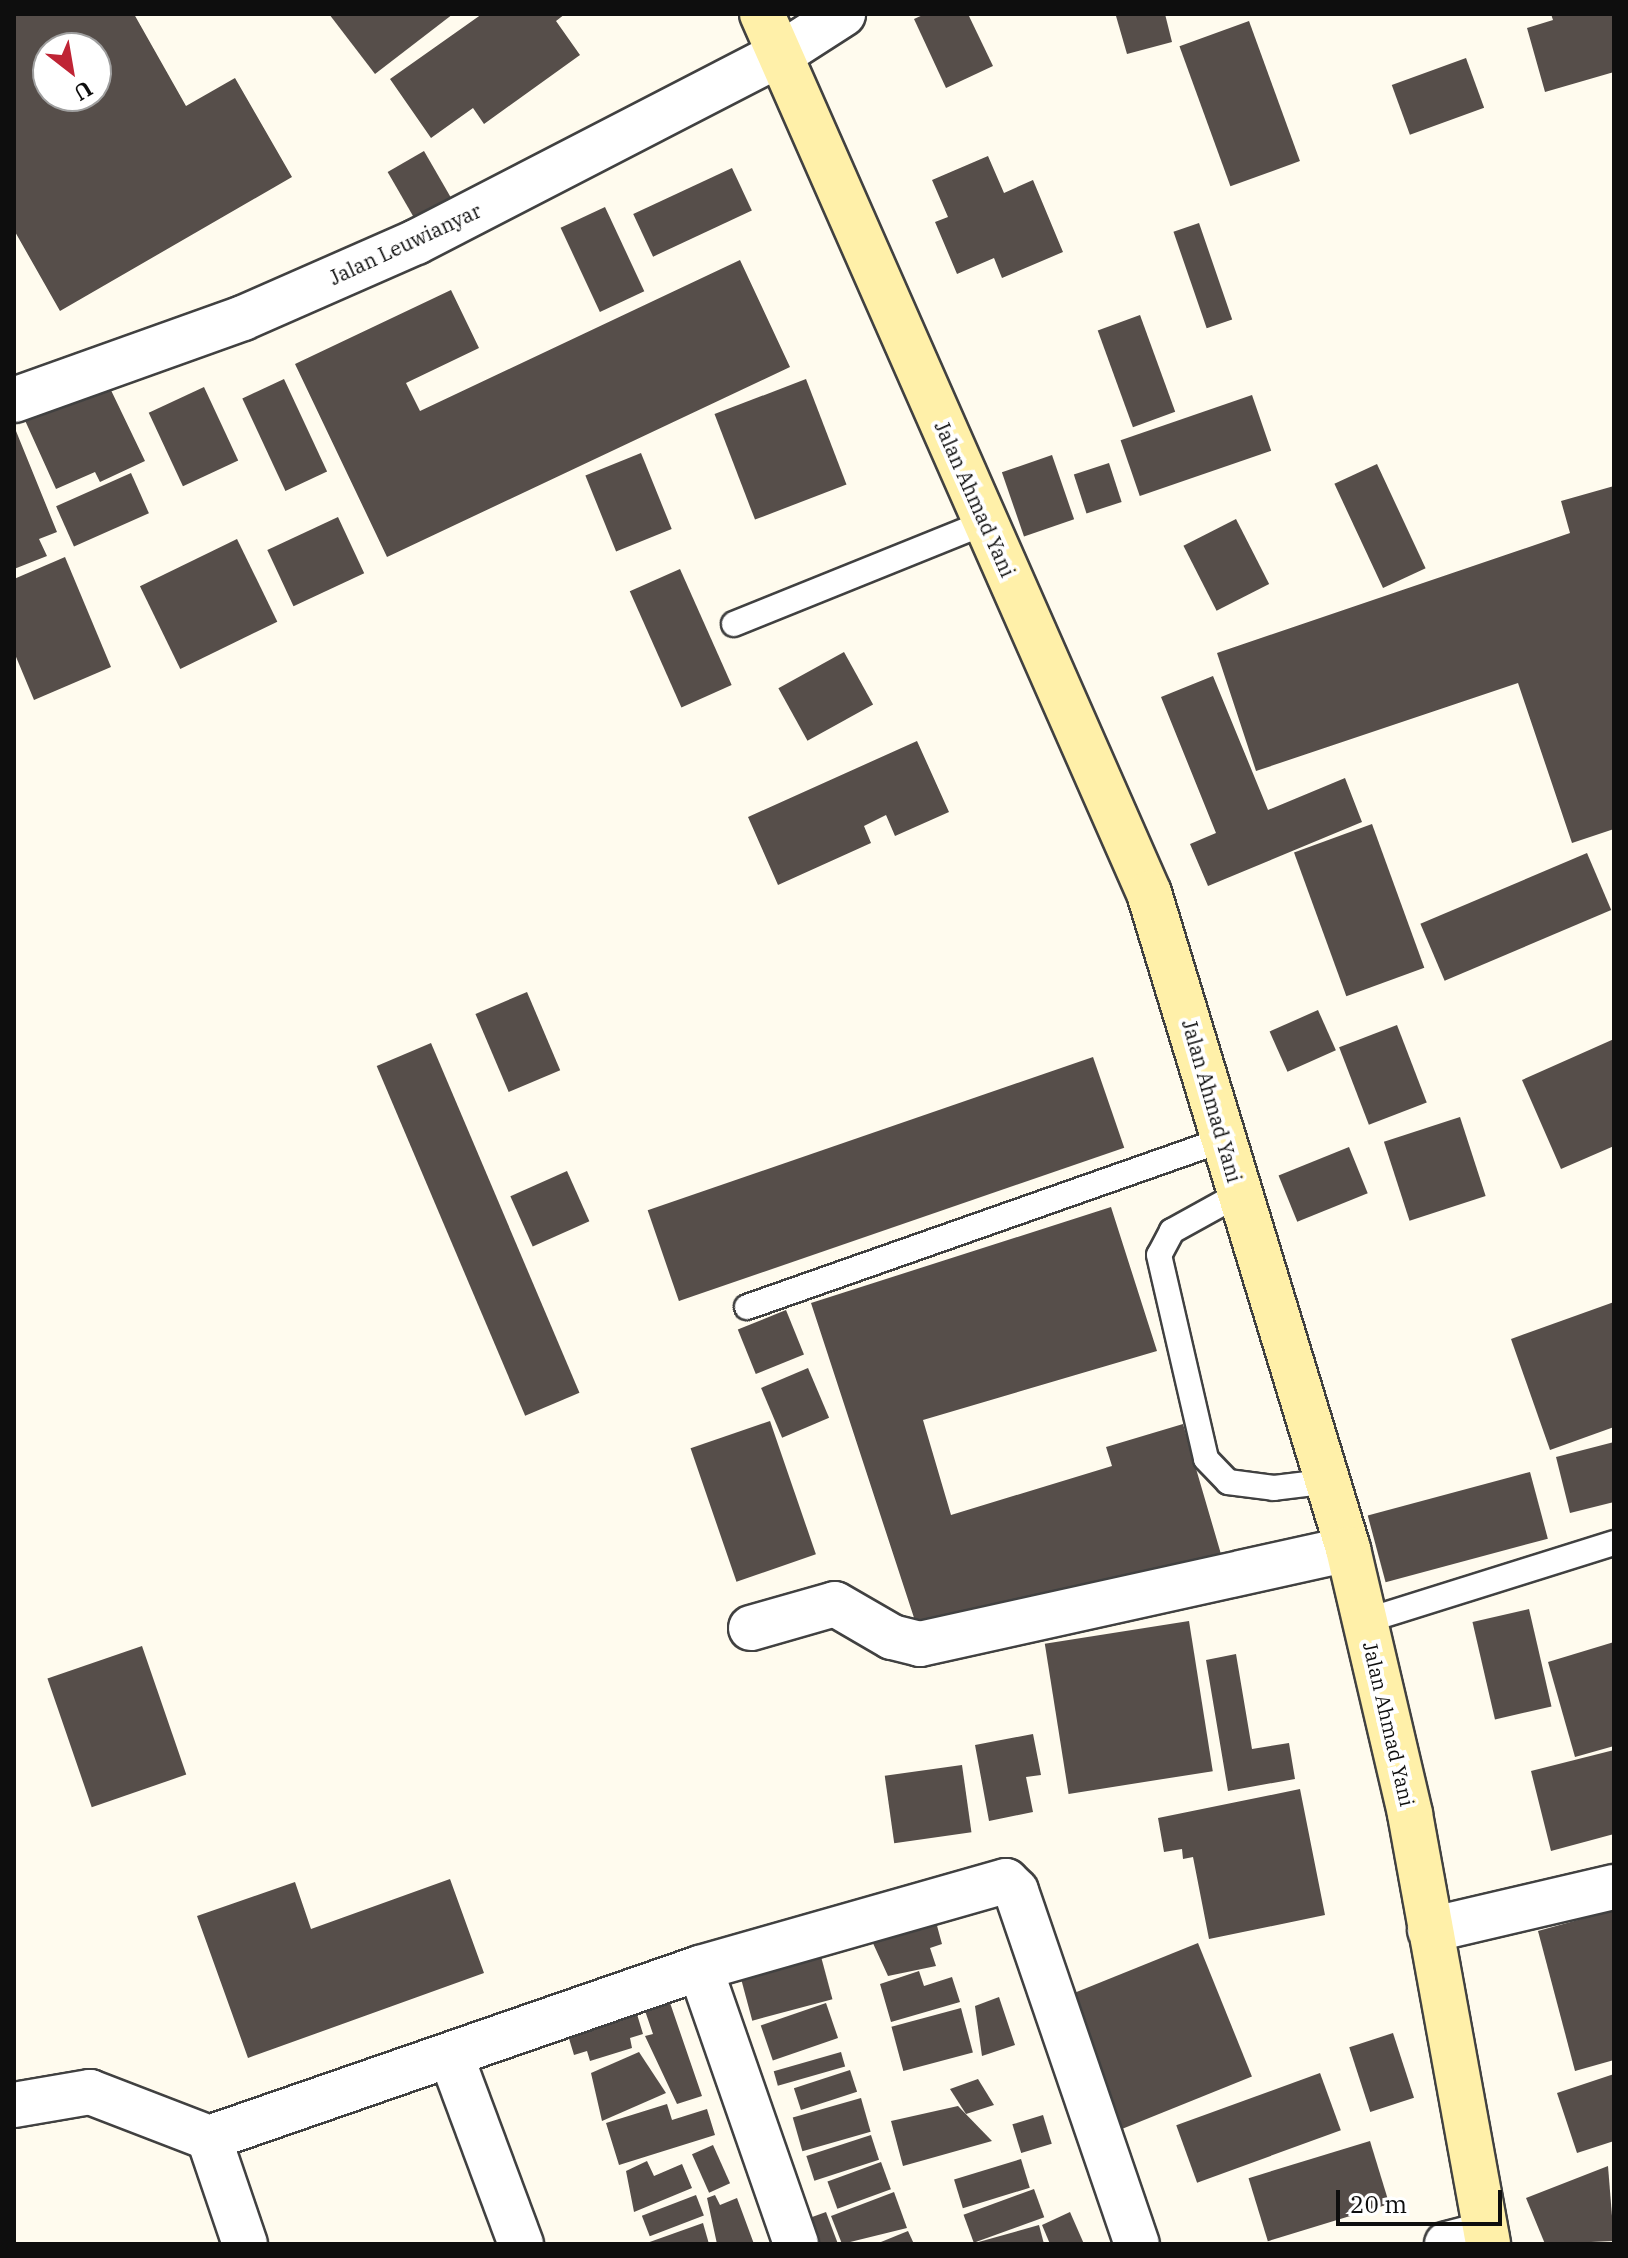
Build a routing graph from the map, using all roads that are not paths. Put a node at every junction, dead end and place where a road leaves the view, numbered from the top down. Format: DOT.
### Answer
graph roads {
  1 [pos="762,14"];
  2 [pos="843,14"];
  3 [pos="781,54"];
  4 [pos="14,400"];
  5 [pos="984,523"];
  6 [pos="734,624"];
  7 [pos="1225,1139"];
  8 [pos="1239,1194"];
  9 [pos="747,1307"];
  10 [pos="1331,1481"];
  11 [pos="1614,1543"];
  12 [pos="1348,1549"];
  13 [pos="1365,1621"];
  14 [pos="751,1628"];
  15 [pos="1614,1887"];
  16 [pos="1430,1930"];
  17 [pos="700,1968"];
  18 [pos="451,2056"];
  19 [pos="14,2105"];
  20 [pos="209,2138"];
  21 [pos="1474,2241"];
  22 [pos="245,2244"];
  23 [pos="521,2244"];
  24 [pos="796,2244"];
  25 [pos="1137,2244"];
  1 -- 3 [label="street, Jalan Ahmad Yani"];
  2 -- 3 [label="street, Jalan Leuwianyar"];
  3 -- 4 [label="street, Jalan Leuwianyar"];
  3 -- 5 [label="street, Jalan Ahmad Yani"];
  5 -- 6 [label="lane"];
  5 -- 7 [label="street, Jalan Ahmad Yani"];
  7 -- 8 [label="street, Jalan Ahmad Yani"];
  7 -- 9 [label="lane"];
  8 -- 10 [label="street, Jalan Ahmad Yani"];
  8 -- 10 [label="lane"];
  10 -- 12 [label="street, Jalan Ahmad Yani"];
  11 -- 13 [label="lane"];
  12 -- 13 [label="street, Jalan Ahmad Yani"];
  12 -- 14 [label="street"];
  13 -- 16 [label="street, Jalan Ahmad Yani"];
  15 -- 16 [label="street"];
  16 -- 21 [label="street, Jalan Ahmad Yani"];
  17 -- 18 [label="street"];
  17 -- 24 [label="street"];
  17 -- 25 [label="street"];
  18 -- 20 [label="street"];
  18 -- 23 [label="street"];
  19 -- 20 [label="street"];
  20 -- 22 [label="street"];
}
